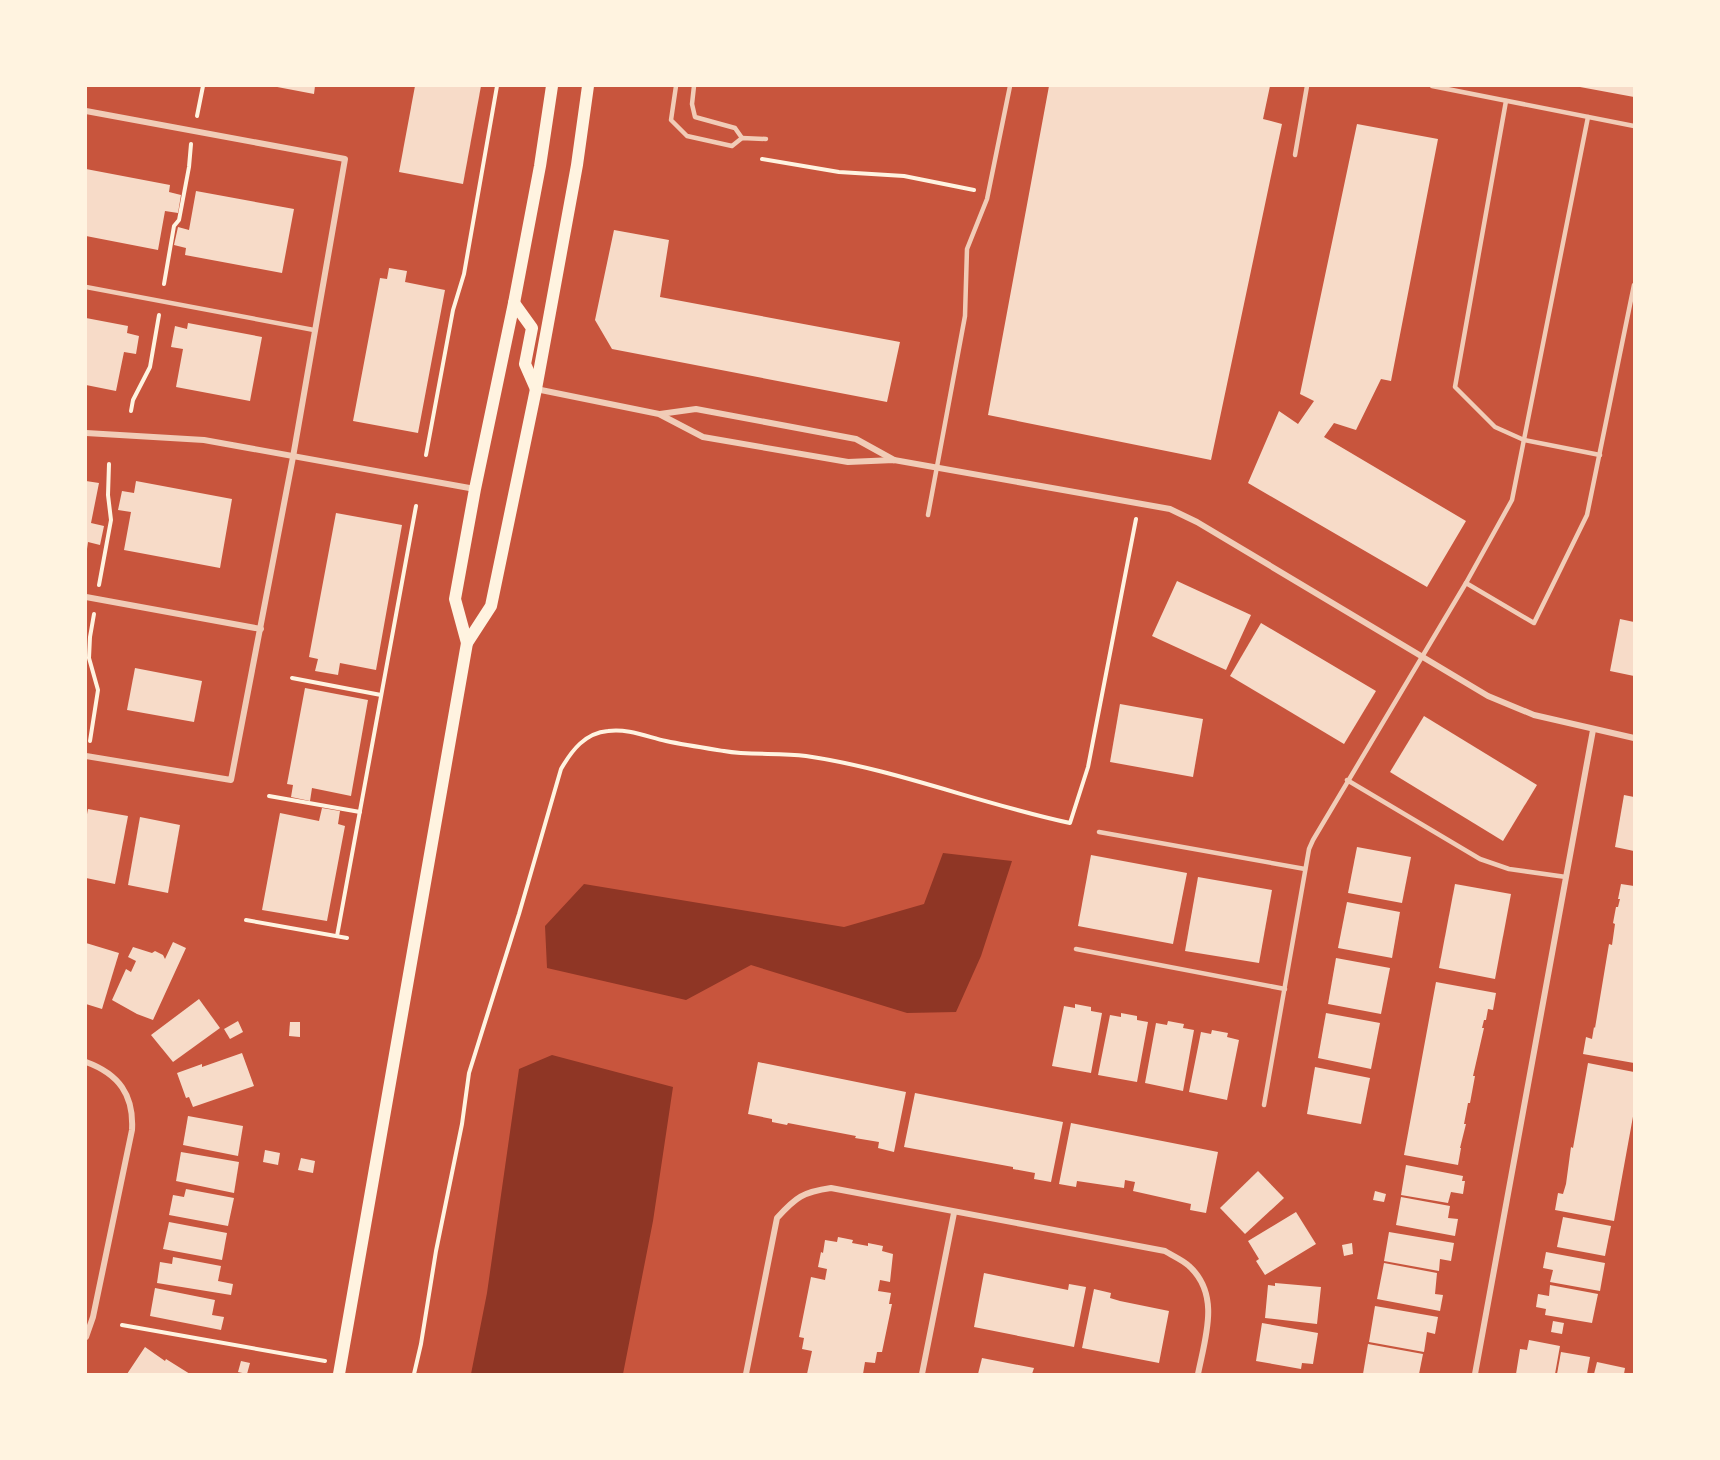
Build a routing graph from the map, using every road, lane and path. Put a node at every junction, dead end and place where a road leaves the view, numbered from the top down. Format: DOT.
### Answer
graph roads {
  1 [pos="203,86"];
  2 [pos="497,86"];
  3 [pos="552,86"];
  4 [pos="588,86"];
  5 [pos="676,86"];
  6 [pos="693,86"];
  7 [pos="1010,86"];
  8 [pos="1307,86"];
  9 [pos="1432,86"];
  10 [pos="1506,101"];
  11 [pos="86,111"];
  12 [pos="197,116"];
  13 [pos="1588,117"];
  14 [pos="1635,126"];
  15 [pos="742,138"];
  16 [pos="766,139"];
  17 [pos="191,143"];
  18 [pos="1294,155"];
  19 [pos="762,159"];
  20 [pos="988,193"];
  21 [pos="165,284"];
  22 [pos="1635,285"];
  23 [pos="86,287"];
  24 [pos="514,303"];
  25 [pos="159,311"];
  26 [pos="314,330"];
  27 [pos="536,388"];
  28 [pos="131,411"];
  29 [pos="659,414"];
  30 [pos="86,433"];
  31 [pos="1524,440"];
  32 [pos="1600,455"];
  33 [pos="426,456"];
  34 [pos="293,457"];
  35 [pos="894,460"];
  36 [pos="109,464"];
  37 [pos="936,468"];
  38 [pos="476,489"];
  39 [pos="1139,503"];
  40 [pos="416,506"];
  41 [pos="928,515"];
  42 [pos="1466,583"];
  43 [pos="99,586"];
  44 [pos="86,597"];
  45 [pos="94,613"];
  46 [pos="261,629"];
  47 [pos="467,643"];
  48 [pos="1421,657"];
  49 [pos="292,678"];
  50 [pos="381,695"];
  51 [pos="1593,730"];
  52 [pos="1635,738"];
  53 [pos="90,741"];
  54 [pos="86,756"];
  55 [pos="1347,780"];
  56 [pos="269,796"];
  57 [pos="360,813"];
  58 [pos="1099,832"];
  59 [pos="1305,869"];
  60 [pos="1566,877"];
  61 [pos="246,920"];
  62 [pos="337,936"];
  63 [pos="347,938"];
  64 [pos="1076,949"];
  65 [pos="1285,988"];
  66 [pos="86,1062"];
  67 [pos="1264,1105"];
  68 [pos="954,1213"];
  69 [pos="122,1325"];
  70 [pos="86,1337"];
  71 [pos="340,1369"];
  72 [pos="414,1374"];
  73 [pos="746,1374"];
  74 [pos="922,1374"];
  75 [pos="1198,1374"];
  76 [pos="1474,1374"];
  1 -- 12 [label="path"];
  2 -- 33 [label="path"];
  3 -- 24 [label="main road"];
  4 -- 27 [label="main road"];
  5 -- 15 [label="lane"];
  6 -- 15 [label="lane"];
  7 -- 20 [label="lane"];
  8 -- 18 [label="lane"];
  9 -- 10 [label="lane"];
  10 -- 13 [label="lane"];
  10 -- 31 [label="lane"];
  11 -- 26 [label="street"];
  13 -- 14 [label="lane"];
  13 -- 31 [label="lane"];
  15 -- 16 [label="lane"];
  17 -- 21 [label="path"];
  19 -- 20 [label="path"];
  20 -- 37 [label="lane"];
  22 -- 32 [label="lane"];
  23 -- 26 [label="lane"];
  24 -- 27 [label="main road"];
  24 -- 38 [label="main road"];
  25 -- 28 [label="path"];
  26 -- 34 [label="street"];
  27 -- 29 [label="street"];
  27 -- 47 [label="main road"];
  29 -- 35 [label="street"];
  29 -- 35 [label="street"];
  30 -- 34 [label="street"];
  31 -- 32 [label="lane"];
  31 -- 42 [label="lane"];
  32 -- 42 [label="lane"];
  34 -- 38 [label="street"];
  34 -- 46 [label="street"];
  35 -- 37 [label="street"];
  36 -- 43 [label="path"];
  37 -- 39 [label="street"];
  37 -- 41 [label="lane"];
  38 -- 47 [label="main road"];
  39 -- 48 [label="street"];
  39 -- 72 [label="path"];
  40 -- 50 [label="path"];
  42 -- 48 [label="lane"];
  44 -- 46 [label="street"];
  45 -- 53 [label="path"];
  46 -- 54 [label="street"];
  47 -- 71 [label="main road"];
  48 -- 51 [label="street"];
  48 -- 55 [label="lane"];
  49 -- 50 [label="path"];
  50 -- 57 [label="path"];
  51 -- 52 [label="street"];
  51 -- 60 [label="street"];
  55 -- 59 [label="lane"];
  55 -- 60 [label="lane"];
  56 -- 57 [label="path"];
  57 -- 62 [label="path"];
  58 -- 59 [label="lane"];
  59 -- 65 [label="lane"];
  60 -- 76 [label="street"];
  61 -- 62 [label="path"];
  62 -- 63 [label="path"];
  64 -- 65 [label="lane"];
  65 -- 67 [label="lane"];
  66 -- 70 [label="street"];
  68 -- 73 [label="street"];
  68 -- 74 [label="street"];
  68 -- 75 [label="street"];
  69 -- 71 [label="path"];
}
